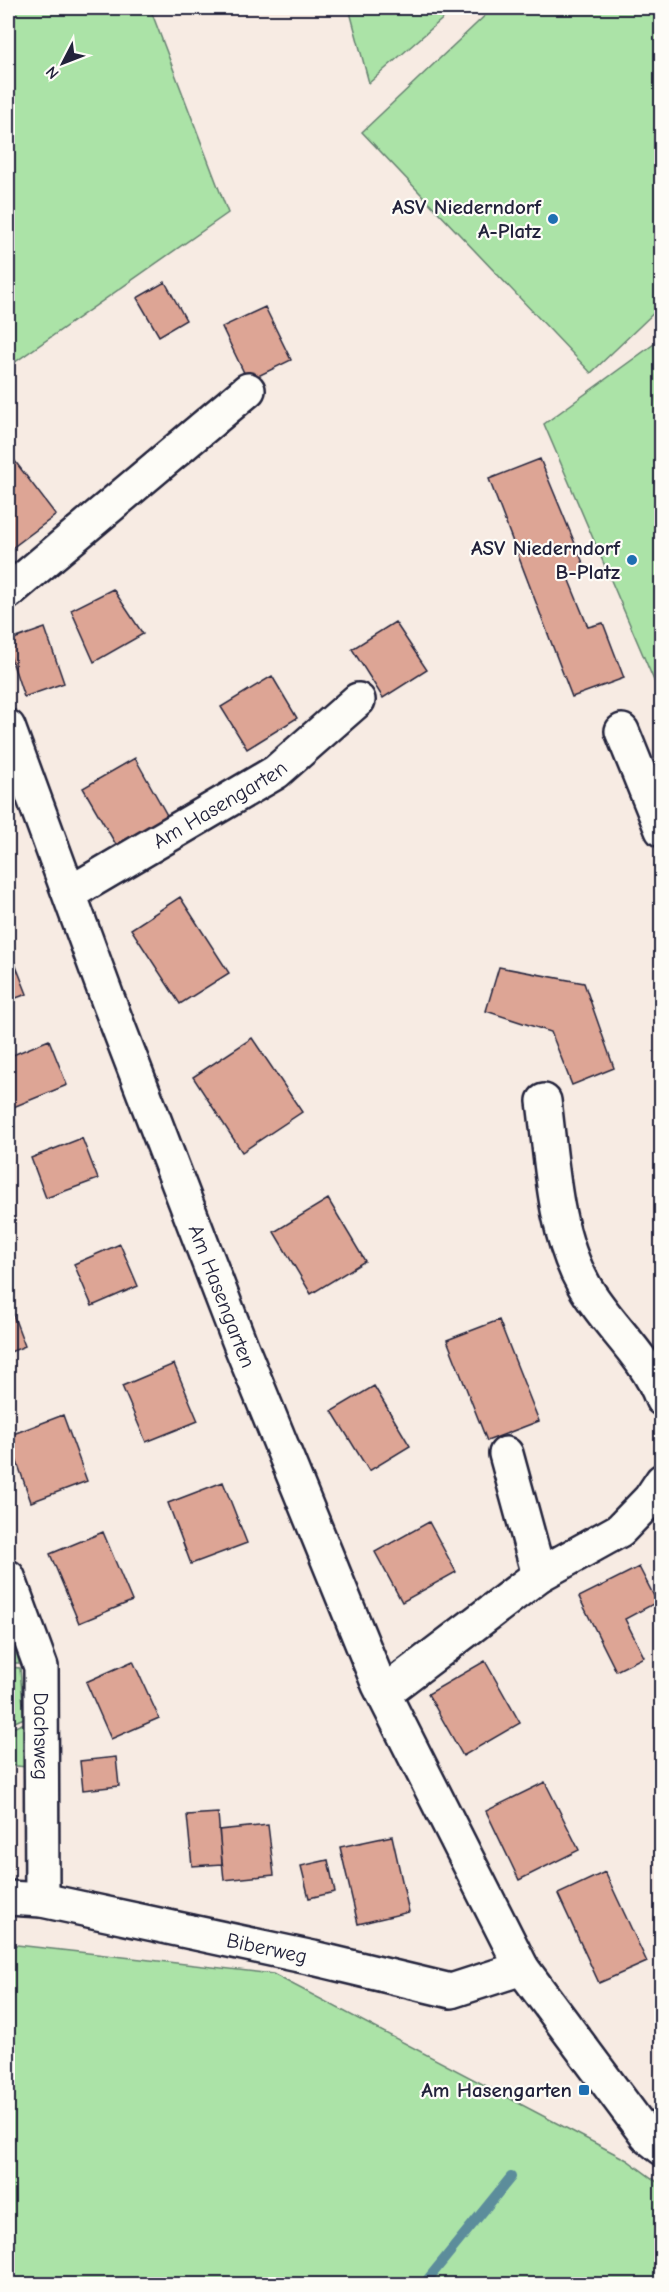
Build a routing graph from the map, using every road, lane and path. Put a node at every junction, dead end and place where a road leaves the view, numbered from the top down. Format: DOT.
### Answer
graph roads {
  1 [pos="248,390"];
  2 [pos="8,591"];
  3 [pos="358,700"];
  4 [pos="8,727"];
  5 [pos="622,731"];
  6 [pos="662,830"];
  7 [pos="70,893"];
  8 [pos="544,1101"];
  9 [pos="662,1399"];
  10 [pos="506,1454"];
  11 [pos="662,1481"];
  12 [pos="539,1575"];
  13 [pos="8,1577"];
  14 [pos="384,1693"];
  15 [pos="8,1898"];
  16 [pos="42,1900"];
  17 [pos="522,1968"];
  18 [pos="662,2148"];
  1 -- 2 [label="street"];
  3 -- 7 [label="street, Am Hasengarten"];
  4 -- 7 [label="street, Am Hasengarten"];
  5 -- 6 [label="street"];
  7 -- 14 [label="street, Am Hasengarten"];
  8 -- 9 [label="street"];
  10 -- 12 [label="street"];
  11 -- 12 [label="street"];
  12 -- 14 [label="street"];
  13 -- 16 [label="street, Dachsweg"];
  14 -- 17 [label="street, Am Hasengarten"];
  15 -- 16 [label="street, Biberweg"];
  16 -- 17 [label="street, Biberweg"];
  17 -- 18 [label="street, Am Hasengarten"];
}
